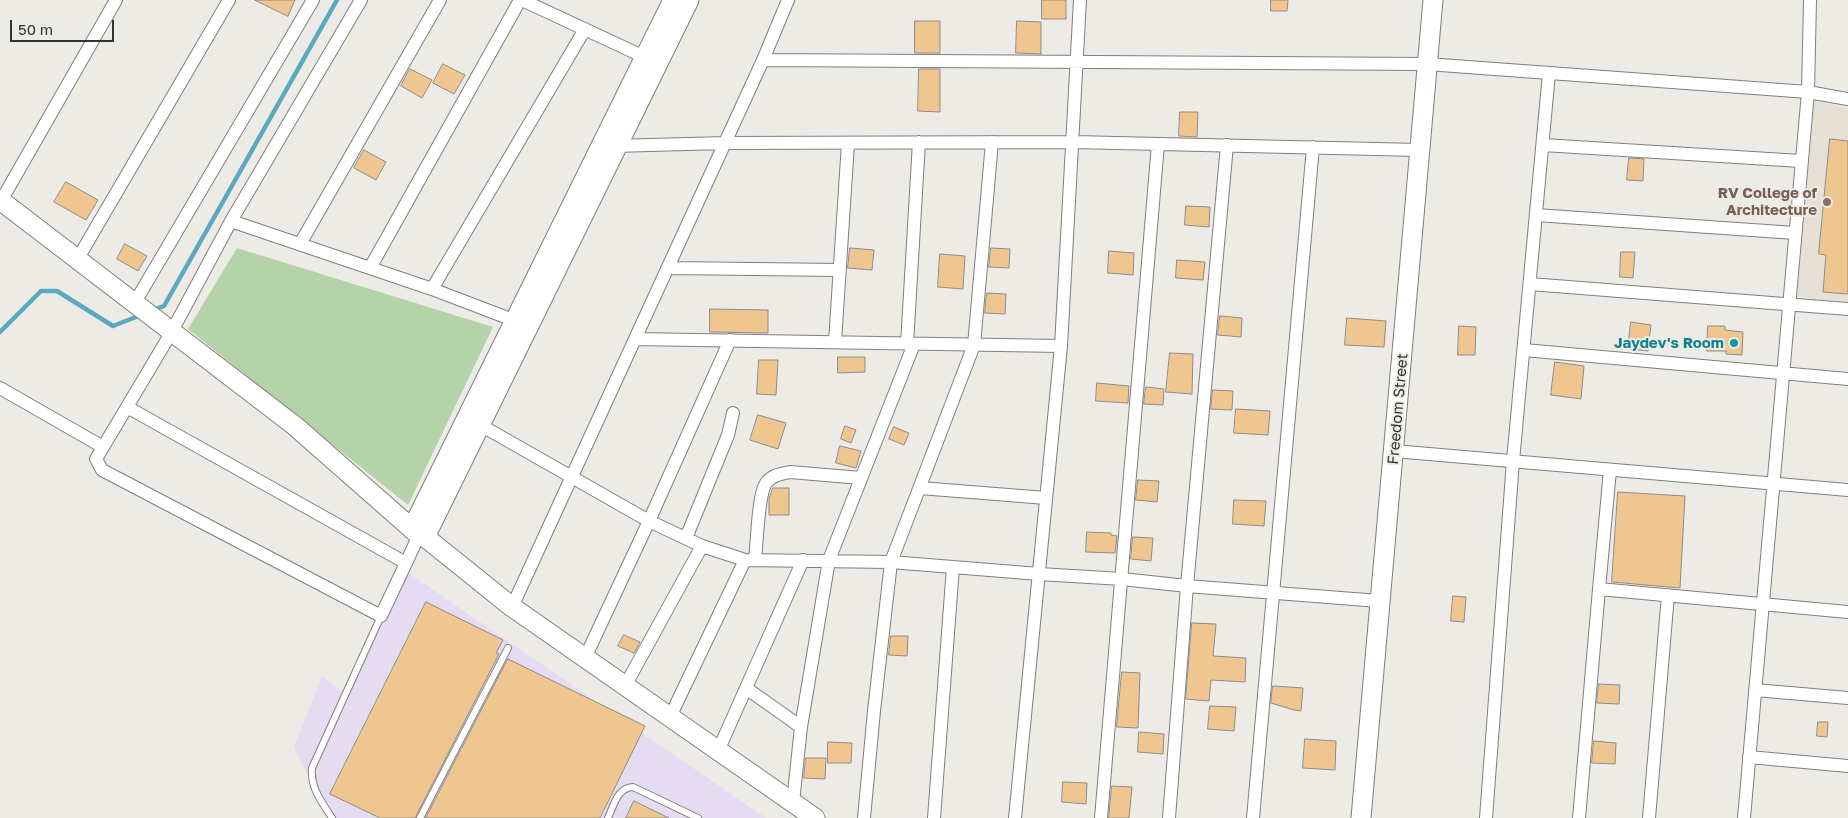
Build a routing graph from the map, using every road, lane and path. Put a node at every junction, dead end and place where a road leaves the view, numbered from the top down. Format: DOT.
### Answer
graph roads {
  1 [pos="116,0"];
  2 [pos="229,0"];
  3 [pos="313,0"];
  4 [pos="361,0"];
  5 [pos="440,0"];
  6 [pos="521,0"];
  7 [pos="673,0"];
  8 [pos="690,0"];
  9 [pos="788,0"];
  10 [pos="1080,0"];
  11 [pos="1432,0"];
  12 [pos="1810,0"];
  13 [pos="585,29"];
  14 [pos="652,60"];
  15 [pos="763,60"];
  16 [pos="1078,63"];
  17 [pos="1427,64"];
  18 [pos="1550,73"];
  19 [pos="1808,92"];
  20 [pos="1848,100"];
  21 [pos="919,142"];
  22 [pos="992,142"];
  23 [pos="1073,142"];
  24 [pos="725,143"];
  25 [pos="848,143"];
  26 [pos="1158,144"];
  27 [pos="1227,145"];
  28 [pos="1543,145"];
  29 [pos="609,146"];
  30 [pos="1313,147"];
  31 [pos="1419,150"];
  32 [pos="1801,161"];
  33 [pos="0,201"];
  34 [pos="1536,215"];
  35 [pos="231,221"];
  36 [pos="1795,233"];
  37 [pos="300,244"];
  38 [pos="77,260"];
  39 [pos="370,268"];
  40 [pos="668,268"];
  41 [pos="840,270"];
  42 [pos="1530,284"];
  43 [pos="432,289"];
  44 [pos="1789,303"];
  45 [pos="134,304"];
  46 [pos="1848,309"];
  47 [pos="522,324"];
  48 [pos="171,333"];
  49 [pos="635,339"];
  50 [pos="730,340"];
  51 [pos="835,342"];
  52 [pos="911,344"];
  53 [pos="974,345"];
  54 [pos="1061,346"];
  55 [pos="1524,350"];
  56 [pos="1782,373"];
  57 [pos="1848,379"];
  58 [pos="0,388"];
  59 [pos="127,407"];
  60 [pos="733,413"];
  61 [pos="473,422"];
  62 [pos="102,446"];
  63 [pos="1394,451"];
  64 [pos="1513,461"];
  65 [pos="1610,470"];
  66 [pos="572,476"];
  67 [pos="861,478"];
  68 [pos="1773,484"];
  69 [pos="920,488"];
  70 [pos="1848,490"];
  71 [pos="1046,498"];
  72 [pos="649,521"];
  73 [pos="418,533"];
  74 [pos="686,538"];
  75 [pos="702,546"];
  76 [pos="750,560"];
  77 [pos="804,560"];
  78 [pos="829,560"];
  79 [pos="891,562"];
  80 [pos="406,563"];
  81 [pos="953,567"];
  82 [pos="1039,574"];
  83 [pos="1122,579"];
  84 [pos="1186,586"];
  85 [pos="1599,589"];
  86 [pos="1274,593"];
  87 [pos="1668,595"];
  88 [pos="1379,601"];
  89 [pos="1762,604"];
  90 [pos="512,607"];
  91 [pos="1848,612"];
  92 [pos="381,616"];
  93 [pos="508,648"];
  94 [pos="585,658"];
  95 [pos="625,686"];
  96 [pos="746,688"];
  97 [pos="1755,690"];
  98 [pos="1848,698"];
  99 [pos="670,717"];
  100 [pos="801,727"];
  101 [pos="718,751"];
  102 [pos="1749,757"];
  103 [pos="1848,766"];
  104 [pos="805,813"];
  105 [pos="332,818"];
  106 [pos="420,818"];
  107 [pos="608,818"];
  108 [pos="698,818"];
  109 [pos="864,818"];
  110 [pos="934,818"];
  111 [pos="1015,818"];
  112 [pos="1101,818"];
  113 [pos="1169,818"];
  114 [pos="1253,818"];
  115 [pos="1362,818"];
  116 [pos="1486,818"];
  117 [pos="1579,818"];
  118 [pos="1649,818"];
  119 [pos="1744,818"];
  1 -- 33 [label="street"];
  2 -- 38 [label="street"];
  3 -- 45 [label="street"];
  4 -- 35 [label="street"];
  5 -- 37 [label="street"];
  6 -- 13 [label="street"];
  6 -- 39 [label="street"];
  7 -- 14 [label="street"];
  8 -- 14 [label="street"];
  9 -- 15 [label="street"];
  10 -- 16 [label="street"];
  11 -- 17 [label="street, Freedom Street"];
  12 -- 19 [label="street"];
  13 -- 14 [label="street"];
  13 -- 43 [label="street"];
  14 -- 29 [label="street"];
  15 -- 16 [label="street"];
  15 -- 24 [label="street"];
  16 -- 17 [label="street"];
  16 -- 23 [label="street"];
  17 -- 18 [label="street"];
  17 -- 31 [label="street, Freedom Street"];
  18 -- 19 [label="street"];
  18 -- 28 [label="street"];
  19 -- 20 [label="street"];
  19 -- 32 [label="street"];
  21 -- 22 [label="street"];
  21 -- 25 [label="street"];
  21 -- 52 [label="street"];
  22 -- 23 [label="street"];
  22 -- 53 [label="street"];
  23 -- 26 [label="street"];
  23 -- 54 [label="street"];
  24 -- 25 [label="street"];
  24 -- 29 [label="street"];
  24 -- 40 [label="street"];
  25 -- 41 [label="street"];
  26 -- 27 [label="street"];
  26 -- 83 [label="street"];
  27 -- 30 [label="street"];
  27 -- 84 [label="street"];
  28 -- 32 [label="street"];
  28 -- 34 [label="street"];
  29 -- 47 [label="street"];
  30 -- 31 [label="street"];
  30 -- 86 [label="street"];
  31 -- 63 [label="street, Freedom Street"];
  32 -- 36 [label="street"];
  33 -- 38 [label="street"];
  34 -- 36 [label="street"];
  34 -- 42 [label="street"];
  35 -- 37 [label="street"];
  35 -- 48 [label="street"];
  36 -- 44 [label="street"];
  37 -- 39 [label="street"];
  38 -- 45 [label="street"];
  39 -- 43 [label="street"];
  40 -- 41 [label="street"];
  40 -- 49 [label="street"];
  41 -- 51 [label="street"];
  42 -- 44 [label="street"];
  42 -- 55 [label="street"];
  43 -- 47 [label="street"];
  44 -- 46 [label="street"];
  44 -- 56 [label="street"];
  45 -- 48 [label="street"];
  47 -- 61 [label="street"];
  48 -- 59 [label="street"];
  48 -- 73 [label="street"];
  49 -- 50 [label="street"];
  49 -- 66 [label="street"];
  50 -- 51 [label="street"];
  50 -- 72 [label="street"];
  51 -- 52 [label="street"];
  52 -- 53 [label="street"];
  52 -- 67 [label="street"];
  53 -- 54 [label="street"];
  53 -- 69 [label="street"];
  54 -- 71 [label="street"];
  55 -- 56 [label="street"];
  55 -- 64 [label="street"];
  56 -- 57 [label="street"];
  56 -- 68 [label="street"];
  58 -- 62 [label="street"];
  59 -- 62 [label="street"];
  59 -- 80 [label="street"];
  60 -- 74 [label="street"];
  61 -- 66 [label="street"];
  61 -- 73 [label="street"];
  62 -- 92 [label="street"];
  63 -- 64 [label="street"];
  63 -- 88 [label="street, Freedom Street"];
  64 -- 65 [label="street"];
  64 -- 116 [label="street"];
  65 -- 68 [label="street"];
  65 -- 85 [label="street"];
  66 -- 72 [label="street"];
  66 -- 90 [label="street"];
  67 -- 76 [label="street"];
  67 -- 78 [label="street"];
  68 -- 70 [label="street"];
  68 -- 89 [label="street"];
  69 -- 71 [label="street"];
  69 -- 79 [label="street"];
  71 -- 82 [label="street"];
  72 -- 74 [label="street"];
  72 -- 94 [label="street"];
  73 -- 80 [label="street"];
  73 -- 90 [label="street"];
  74 -- 75 [label="street"];
  75 -- 76 [label="street"];
  75 -- 95 [label="street"];
  76 -- 77 [label="street"];
  76 -- 99 [label="street"];
  77 -- 78 [label="street"];
  77 -- 96 [label="street"];
  78 -- 79 [label="street"];
  78 -- 100 [label="street"];
  79 -- 81 [label="street"];
  79 -- 109 [label="street"];
  80 -- 92 [label="street"];
  81 -- 82 [label="street"];
  81 -- 110 [label="street"];
  82 -- 83 [label="street"];
  82 -- 111 [label="street"];
  83 -- 84 [label="street"];
  83 -- 112 [label="street"];
  84 -- 86 [label="street"];
  84 -- 113 [label="street"];
  85 -- 87 [label="street"];
  85 -- 117 [label="street"];
  86 -- 88 [label="street"];
  86 -- 114 [label="street"];
  87 -- 89 [label="street"];
  87 -- 118 [label="street"];
  88 -- 115 [label="street, Freedom Street"];
  89 -- 91 [label="street"];
  89 -- 97 [label="street"];
  90 -- 94 [label="street"];
  92 -- 105 [label="lane"];
  93 -- 106 [label="lane"];
  94 -- 95 [label="street"];
  95 -- 99 [label="street"];
  96 -- 100 [label="street"];
  96 -- 101 [label="street"];
  97 -- 98 [label="street"];
  97 -- 102 [label="street"];
  99 -- 101 [label="street"];
  100 -- 104 [label="street"];
  101 -- 104 [label="street"];
  102 -- 103 [label="street"];
  102 -- 119 [label="street"];
  107 -- 108 [label="lane"];
}
